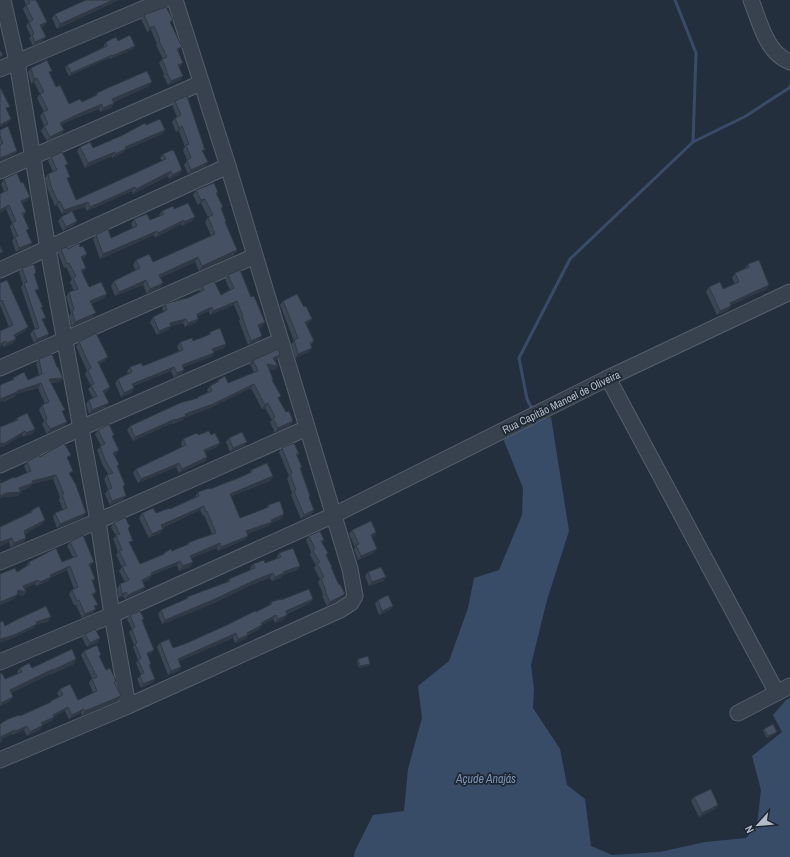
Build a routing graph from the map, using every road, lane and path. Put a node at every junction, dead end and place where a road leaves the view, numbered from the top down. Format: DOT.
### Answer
graph roads {
  1 [pos="3,0"];
  2 [pos="164,0"];
  3 [pos="175,0"];
  4 [pos="751,0"];
  5 [pos="16,62"];
  6 [pos="790,62"];
  7 [pos="0,69"];
  8 [pos="201,83"];
  9 [pos="32,157"];
  10 [pos="228,166"];
  11 [pos="0,171"];
  12 [pos="48,249"];
  13 [pos="255,256"];
  14 [pos="0,270"];
  15 [pos="790,292"];
  16 [pos="64,338"];
  17 [pos="280,340"];
  18 [pos="0,368"];
  19 [pos="608,378"];
  20 [pos="81,428"];
  21 [pos="307,428"];
  22 [pos="0,465"];
  23 [pos="334,515"];
  24 [pos="98,521"];
  25 [pos="0,562"];
  26 [pos="112,615"];
  27 [pos="0,662"];
  28 [pos="784,690"];
  29 [pos="128,706"];
  30 [pos="738,713"];
  31 [pos="0,760"];
  1 -- 5 [label="street"];
  2 -- 5 [label="street"];
  3 -- 8 [label="street"];
  4 -- 6 [label="street"];
  5 -- 7 [label="street"];
  5 -- 9 [label="street"];
  8 -- 9 [label="street"];
  8 -- 10 [label="street"];
  9 -- 11 [label="street"];
  9 -- 12 [label="street"];
  10 -- 12 [label="street"];
  10 -- 13 [label="street"];
  12 -- 14 [label="street"];
  12 -- 16 [label="street"];
  13 -- 16 [label="street"];
  13 -- 17 [label="street"];
  15 -- 19 [label="street, Rua Capitão Manoel de Oliveira"];
  16 -- 18 [label="street"];
  16 -- 20 [label="street"];
  17 -- 20 [label="street"];
  17 -- 21 [label="street"];
  19 -- 23 [label="street, Rua Capitão Manoel de Oliveira"];
  19 -- 28 [label="street"];
  20 -- 22 [label="street"];
  20 -- 24 [label="street"];
  21 -- 23 [label="street"];
  21 -- 24 [label="street"];
  23 -- 26 [label="street, Rua Capitão Manoel de Oliveira"];
  23 -- 29 [label="street"];
  24 -- 25 [label="street"];
  24 -- 26 [label="street"];
  26 -- 27 [label="street, Rua Capitão Manoel de Oliveira"];
  26 -- 29 [label="street"];
  28 -- 30 [label="street"];
  29 -- 31 [label="street"];
}
